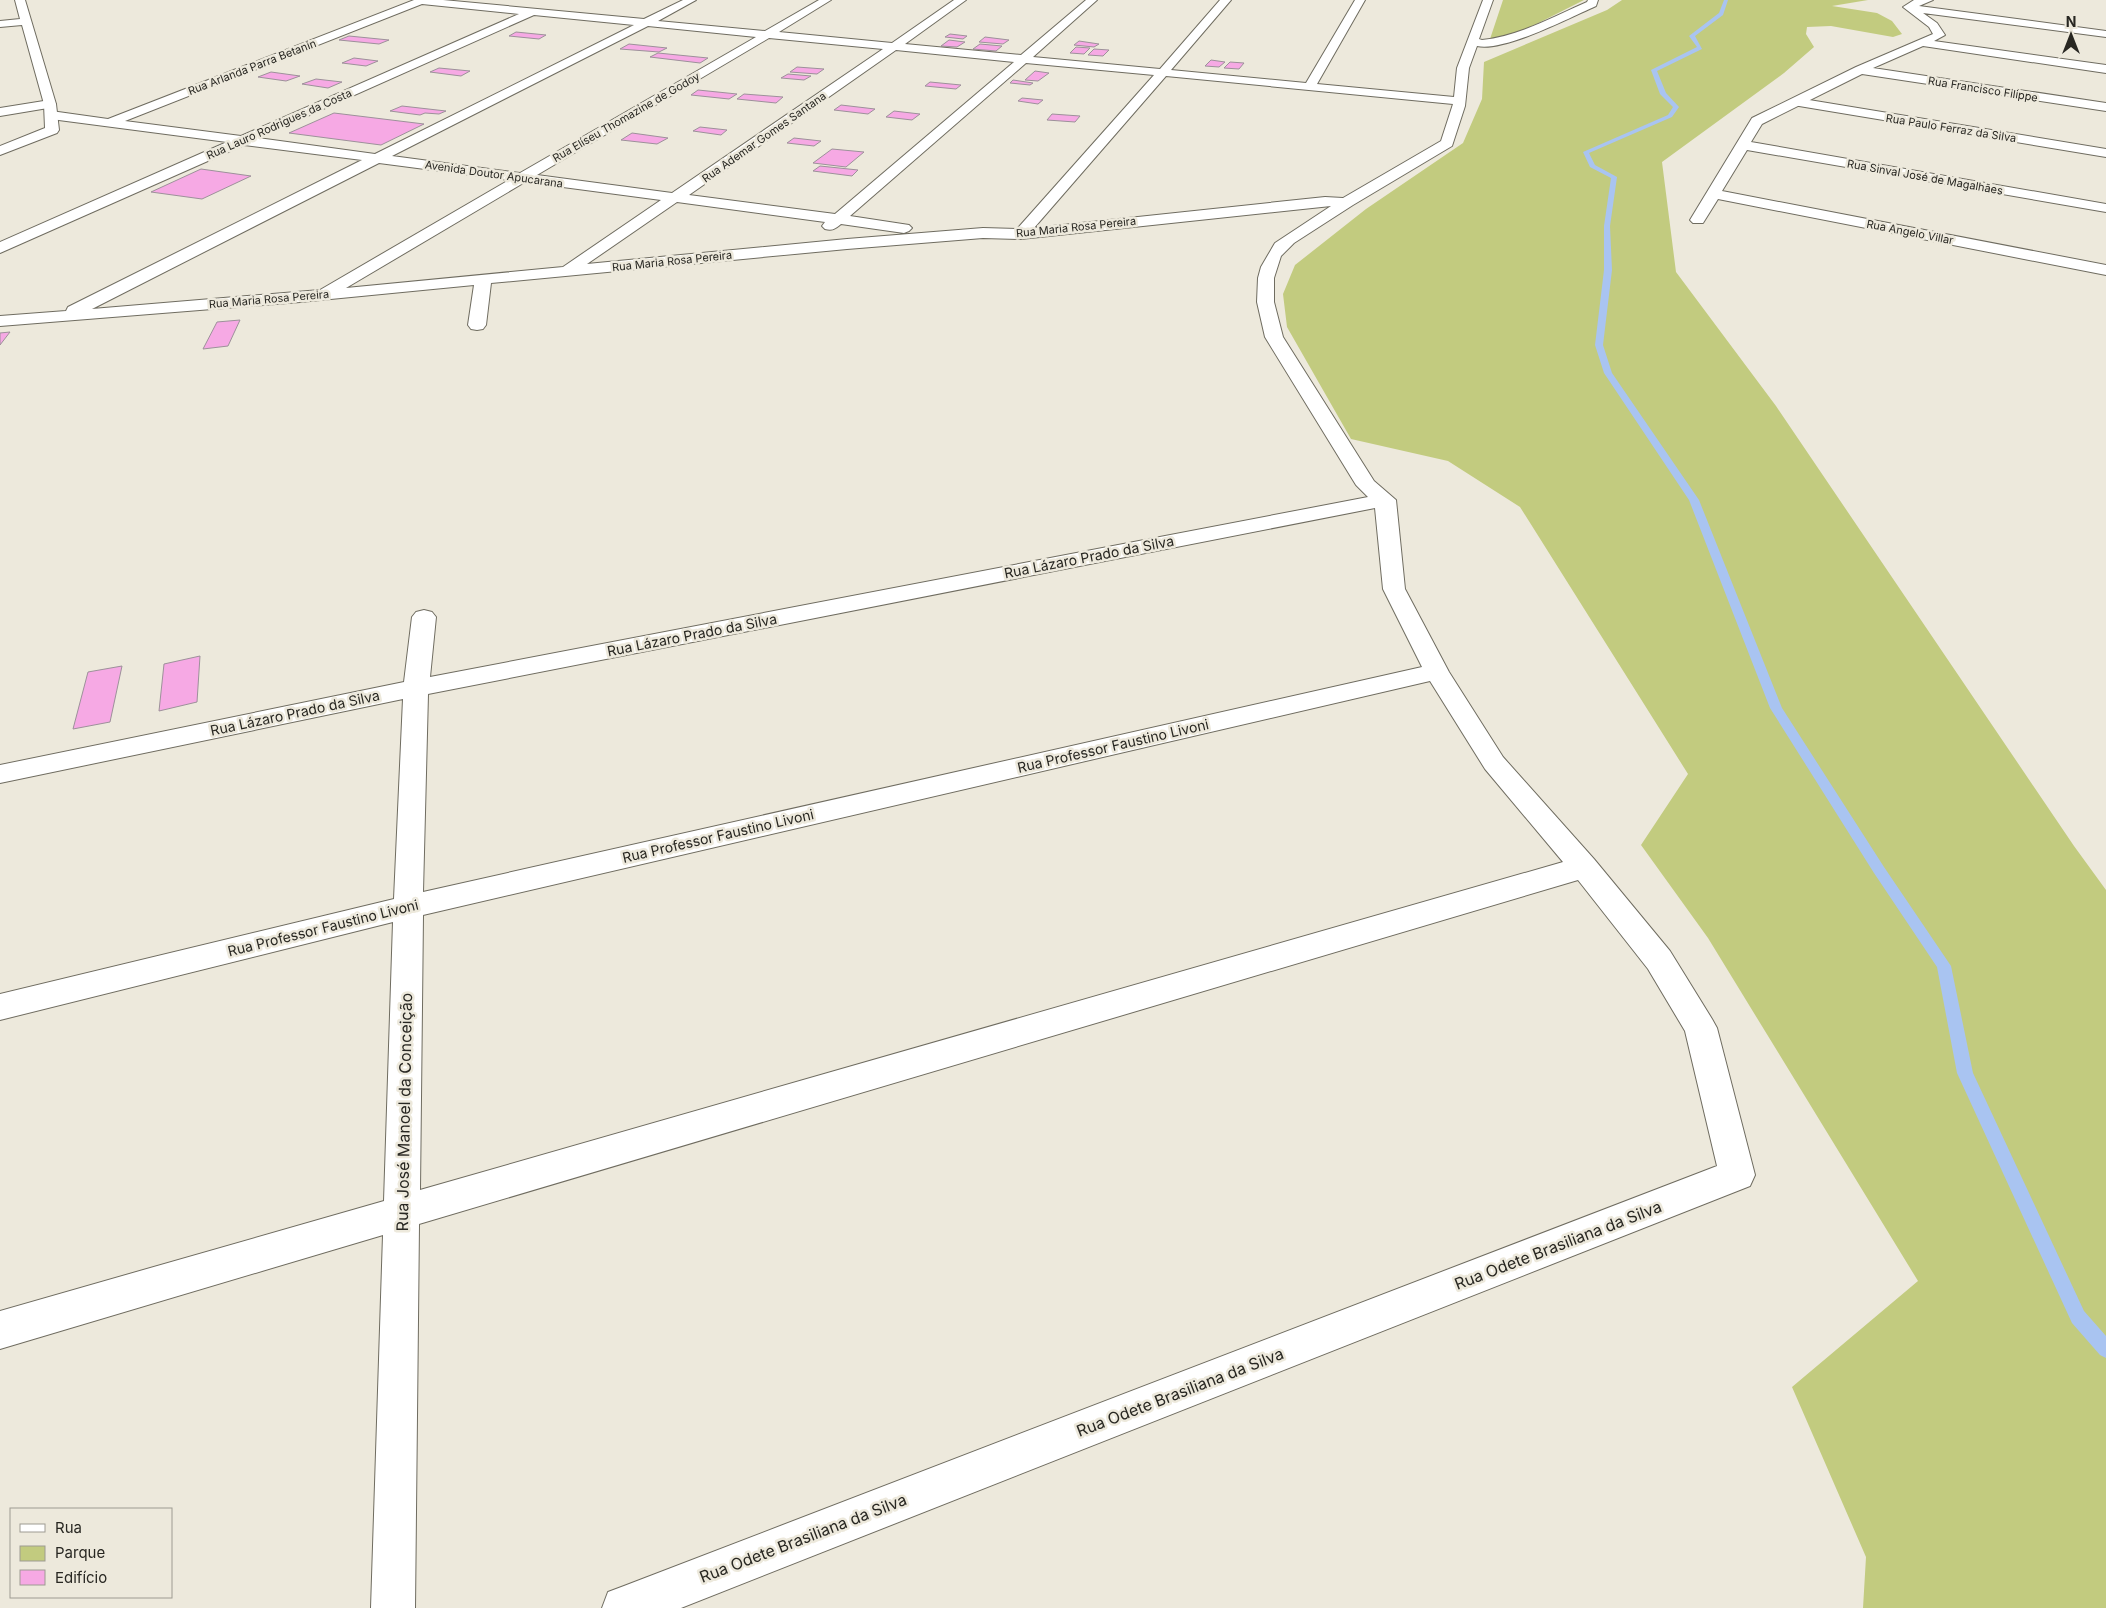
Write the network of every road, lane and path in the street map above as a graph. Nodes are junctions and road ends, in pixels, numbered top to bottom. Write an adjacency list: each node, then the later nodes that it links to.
1 (20, 0): 15 (street)
2 (422, 0): 14 (street); 35 (street, Rua Arlanda Parra Betanin)
3 (558, 0): 14 (street, Rua Lauro Rodrigues da Costa)
4 (691, 0): 16 (street)
5 (826, 0): 18 (street, Rua Eliseu Thomazine de Godoy)
6 (960, 0): 23 (street, Rua Ademar Gomes Santana)
7 (1092, 0): 24 (street)
8 (1226, 0): 28 (street)
9 (1360, 0): 29 (street)
10 (1488, 0): 21 (street)
11 (1593, 0): 20 (street)
12 (1928, 0): 13 (street)
13 (1908, 7): 19 (street); 22 (street)
14 (532, 12): 16 (street); 37 (street, Rua Lauro Rodrigues da Costa)
15 (25, 22): 17 (street); 34 (street)
16 (647, 22): 18 (street); 44 (street)
17 (0, 24)
18 (768, 34): 23 (street); 48 (street, Rua Eliseu Thomazine de Godoy)
19 (2106, 34)
20 (1519, 35): 21 (street); 25 (street)
21 (1473, 41): 25 (street)
22 (1923, 43): 26 (street); 27 (street)
23 (894, 46): 24 (street); 53 (street, Rua Ademar Gomes Santana)
24 (1024, 58): 28 (street); 59 (street)
25 (1464, 64): 30 (street)
26 (2106, 69)
27 (1860, 70): 31 (street); 32 (street, Rua Francisco Filippe)
28 (1162, 72): 29 (street); 61 (street)
29 (1310, 86): 30 (street)
30 (1459, 101): 54 (street)
31 (1797, 102): 38 (street); 42 (street, Rua Paulo Ferraz da Silva)
32 (2106, 107)
33 (0, 112): 34 (street)
34 (54, 120): 35 (street, Avenida Doutor Apucarana); 40 (street)
35 (108, 123): 36 (street, Rua Arlanda Parra Betanin); 37 (street, Avenida Doutor Apucarana)
36 (90, 130)
37 (245, 140): 41 (street, Rua Lauro Rodrigues da Costa); 44 (street, Avenida Doutor Apucarana)
38 (1744, 145): 52 (street); 55 (street, Rua Sinval José de Magalhães)
39 (187, 148): 41 (street)
40 (0, 151)
41 (216, 152): 43 (street); 64 (street, Rua Lauro Rodrigues da Costa)
42 (2106, 153)
43 (240, 156)
44 (377, 158): 46 (street); 48 (street, Avenida Doutor Apucarana)
45 (324, 167): 46 (street)
46 (352, 171): 47 (street); 69 (street)
47 (378, 174)
48 (522, 178): 50 (street, Rua Eliseu Thomazine de Godoy); 53 (street, Avenida Doutor Apucarana)
49 (478, 188): 50 (street, Avenida Doutor Apucarana)
50 (500, 191): 51 (street, Avenida Doutor Apucarana); 68 (street, Rua Eliseu Thomazine de Godoy)
51 (524, 194)
52 (1714, 194): 60 (street); 65 (street, Rua Angelo Villar)
53 (676, 198): 57 (street, Rua Ademar Gomes Santana); 59 (street, Avenida Doutor Apucarana)
54 (1344, 203): 61 (street, Rua Maria Rosa Pereira); 72 (street)
55 (2106, 208)
56 (630, 209): 57 (street)
57 (652, 212): 58 (street); 66 (street, Rua Ademar Gomes Santana)
58 (671, 214)
59 (837, 219): 62 (street, Avenida Doutor Apucarana); 63 (street)
60 (1698, 220)
61 (1021, 234): 62 (street, Rua Maria Rosa Pereira)
62 (937, 237): 63 (street, Rua Maria Rosa Pereira)
63 (847, 244): 66 (street, Rua Maria Rosa Pereira)
64 (0, 248)
65 (2106, 270)
66 (566, 272): 67 (street, Rua Maria Rosa Pereira)
67 (483, 279): 68 (street, Rua Maria Rosa Pereira); 71 (street)
68 (321, 295): 69 (street, Rua Maria Rosa Pereira)
69 (67, 316): 70 (street, Rua Maria Rosa Pereira)
70 (0, 321)
71 (477, 325)
72 (1385, 500): 74 (street); 75 (street, Rua Lázaro Prado da Silva)
73 (424, 617): 75 (street, Rua José Manoel da Conceição)
74 (1437, 672): 77 (street); 78 (street, Rua Professor Faustino Livoni)
75 (416, 688): 76 (street, Rua Lázaro Prado da Silva); 78 (street, Rua José Manoel da Conceição)
76 (0, 774)
77 (1584, 867): 80 (street); 83 (street, Rua Odete Brasiliana da Silva)
78 (408, 907): 79 (street, Rua Professor Faustino Livoni); 80 (street, Rua José Manoel da Conceição)
79 (0, 1008)
80 (402, 1211): 81 (street); 82 (street, Rua José Manoel da Conceição)
81 (0, 1330)
82 (393, 1608)
83 (624, 1608)

